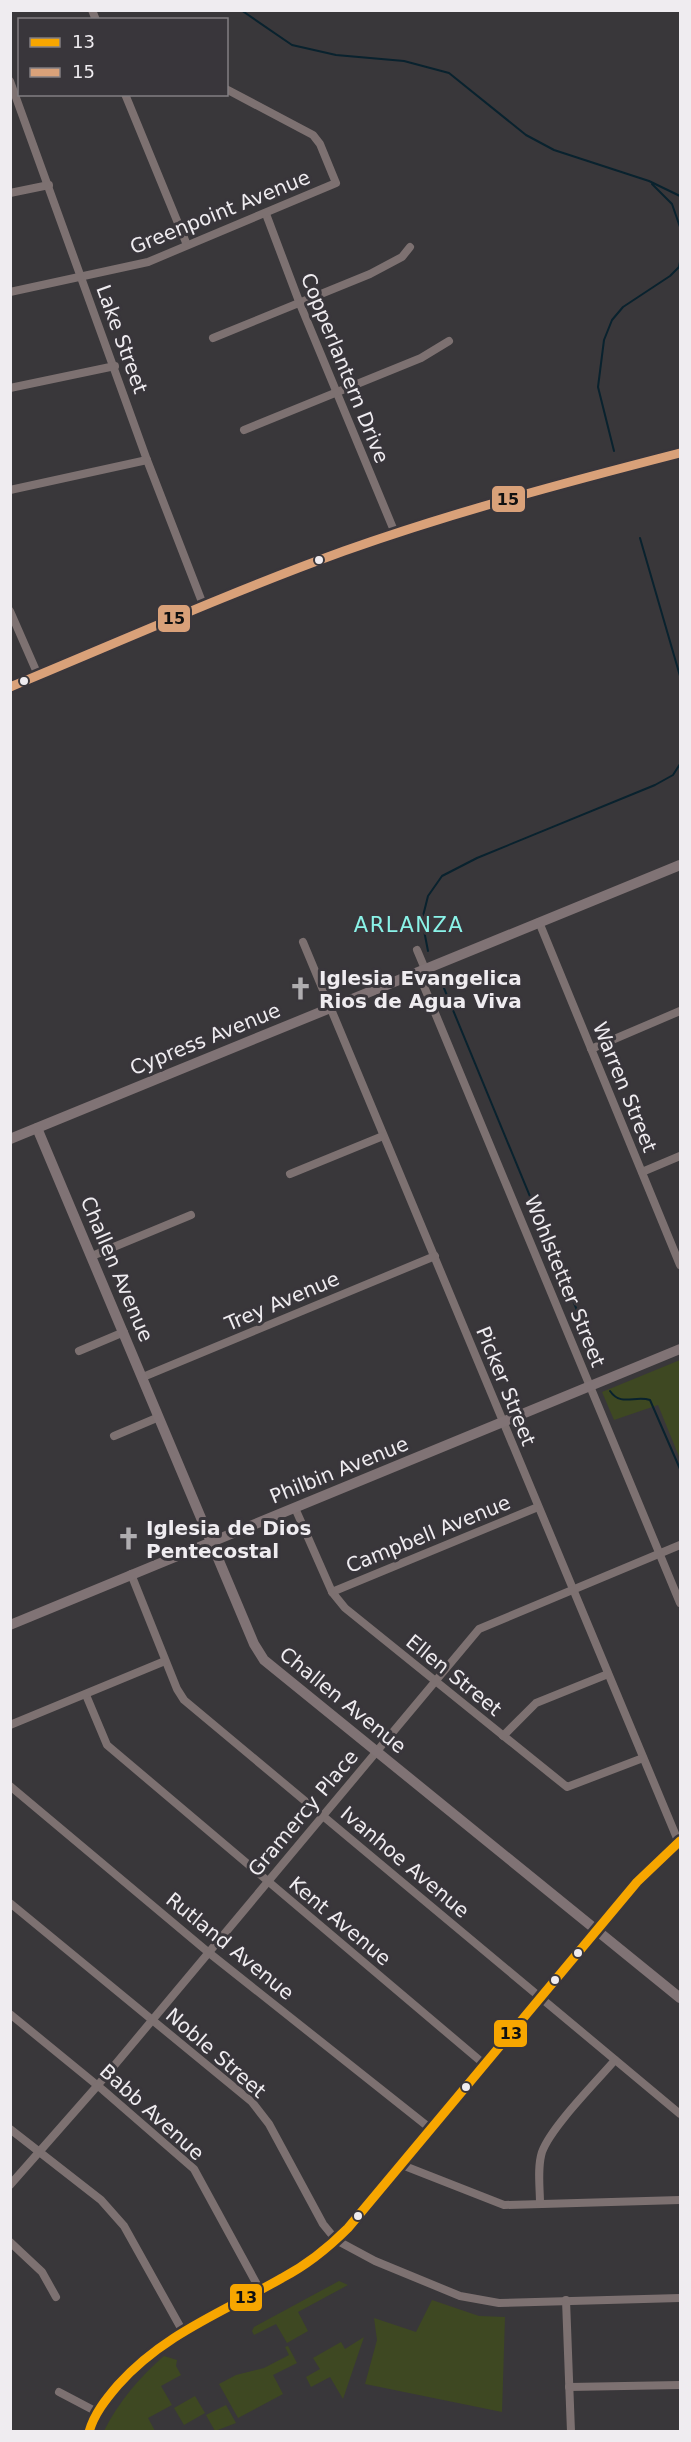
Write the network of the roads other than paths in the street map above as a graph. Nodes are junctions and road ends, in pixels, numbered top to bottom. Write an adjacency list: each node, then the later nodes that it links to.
1 (10, 81): 3 (street, Lake Street)
2 (228, 90): 7 (street, Greenpoint Avenue)
3 (13, 92): 5 (street, Lake Street)
4 (126, 96): 8 (street)
5 (49, 185): 6 (street); 10 (street, Lake Street)
6 (10, 193)
7 (266, 214): 8 (street, Greenpoint Avenue); 12 (street, Copperlantern Drive)
8 (187, 245): 10 (street, Greenpoint Avenue)
9 (410, 247): 12 (street)
10 (82, 276): 11 (street, Greenpoint Avenue); 15 (street, Lake Street)
11 (10, 292)
12 (300, 304): 13 (street); 17 (street, Copperlantern Drive)
13 (213, 338)
14 (449, 341): 17 (street)
15 (115, 366): 16 (street); 20 (street, Lake Street)
16 (10, 388)
17 (336, 393): 18 (street); 22 (street, Copperlantern Drive)
18 (244, 430)
19 (681, 453): 22 (main road)
20 (147, 460): 21 (street); 23 (street, Lake Street)
21 (10, 490)
22 (395, 533): 23 (main road)
23 (204, 607): 25 (main road)
24 (10, 611): 25 (street)
25 (38, 675): 26 (main road)
26 (10, 687)
27 (681, 865): 28 (street, Cypress Avenue)
28 (539, 922): 31 (street, Cypress Avenue); 34 (street, Warren Street)
29 (303, 942): 32 (street, Picker Street)
30 (417, 950): 31 (street, Wohlstetter Street)
31 (422, 970): 32 (street, Cypress Avenue); 49 (street, Wohlstetter Street)
32 (330, 1008): 35 (street, Cypress Avenue); 36 (street, Picker Street)
33 (680, 1011): 34 (street)
34 (591, 1049): 39 (street, Warren Street)
35 (38, 1128): 37 (street, Cypress Avenue); 42 (street, Challen Avenue)
36 (383, 1136): 40 (street); 43 (street, Picker Street)
37 (10, 1139)
38 (681, 1156): 39 (street)
39 (642, 1172): 44 (street, Warren Street)
40 (290, 1174)
41 (191, 1215): 42 (street)
42 (92, 1256): 45 (street, Challen Avenue)
43 (435, 1256): 48 (street, Trey Avenue); 51 (street, Picker Street)
44 (681, 1265)
45 (124, 1332): 47 (street); 48 (street, Challen Avenue)
46 (681, 1348): 49 (street, Philbin Avenue)
47 (80, 1351)
48 (143, 1377): 50 (street, Challen Avenue)
49 (590, 1385): 51 (street, Philbin Avenue); 57 (street, Wohlstetter Street)
50 (159, 1417): 52 (street); 55 (street, Challen Avenue)
51 (502, 1422): 53 (street, Picker Street); 54 (street, Philbin Avenue)
52 (114, 1436)
53 (538, 1507): 59 (street, Picker Street); 60 (street, Campbell Avenue)
54 (295, 1508): 55 (street, Philbin Avenue); 60 (street, Ellen Street)
55 (210, 1542): 58 (street, Philbin Avenue); 69 (street, Challen Avenue)
56 (681, 1545): 57 (street, Gramercy Place)
57 (661, 1555): 59 (street, Gramercy Place); 61 (street, Wohlstetter Street)
58 (131, 1574): 62 (street, Philbin Avenue); 63 (street, Ivanhoe Avenue)
59 (573, 1590): 64 (street, Picker Street); 65 (street, Gramercy Place)
60 (332, 1592): 65 (street, Ellen Street)
61 (681, 1603)
62 (10, 1625)
63 (165, 1661): 66 (street); 72 (street, Ivanhoe Avenue)
64 (608, 1674): 68 (street); 70 (street, Picker Street)
65 (436, 1680): 68 (street, Ellen Street); 69 (street, Gramercy Place)
66 (86, 1695): 67 (street); 74 (street, Kent Avenue)
67 (10, 1725)
68 (503, 1736): 70 (street, Ellen Street)
69 (376, 1751): 72 (street, Gramercy Place); 76 (street, Challen Avenue)
70 (643, 1758): 73 (street, Picker Street)
71 (10, 1785): 77 (street, Rutland Avenue)
72 (323, 1815): 74 (street, Gramercy Place); 78 (street, Ivanhoe Avenue)
73 (680, 1842): 76 (street)
74 (267, 1882): 77 (street, Gramercy Place); 83 (street, Kent Avenue)
75 (10, 1903): 81 (street, Noble Street)
76 (597, 1930): 78 (street); 79 (street, Challen Avenue)
77 (208, 1952): 81 (street, Gramercy Place); 87 (street, Rutland Avenue)
78 (542, 1997): 82 (street, Ivanhoe Avenue); 83 (street)
79 (681, 1998)
80 (10, 2014): 84 (street, Babb Avenue)
81 (152, 2019): 84 (street, Gramercy Place); 93 (street, Noble Street)
82 (615, 2060): 85 (street, Ivanhoe Avenue); 92 (street)
83 (484, 2064): 87 (street)
84 (98, 2085): 88 (street, Gramercy Place); 95 (street, Babb Avenue)
85 (681, 2114)
86 (10, 2129): 88 (street)
87 (431, 2129): 89 (street)
88 (40, 2153): 90 (street, Gramercy Place); 99 (street)
89 (402, 2165): 92 (street); 93 (street)
90 (10, 2185)
91 (681, 2200): 92 (street)
92 (540, 2204)
93 (336, 2240): 95 (street); 98 (street, Noble Street)
94 (10, 2242): 96 (street)
95 (260, 2290): 99 (street)
96 (56, 2298)
97 (681, 2298): 98 (street, Noble Street)
98 (566, 2300): 101 (street)
99 (182, 2330): 103 (street)
100 (681, 2385): 101 (street)
101 (569, 2387): 104 (street)
102 (59, 2392): 103 (street)
103 (91, 2425)
104 (571, 2432)

